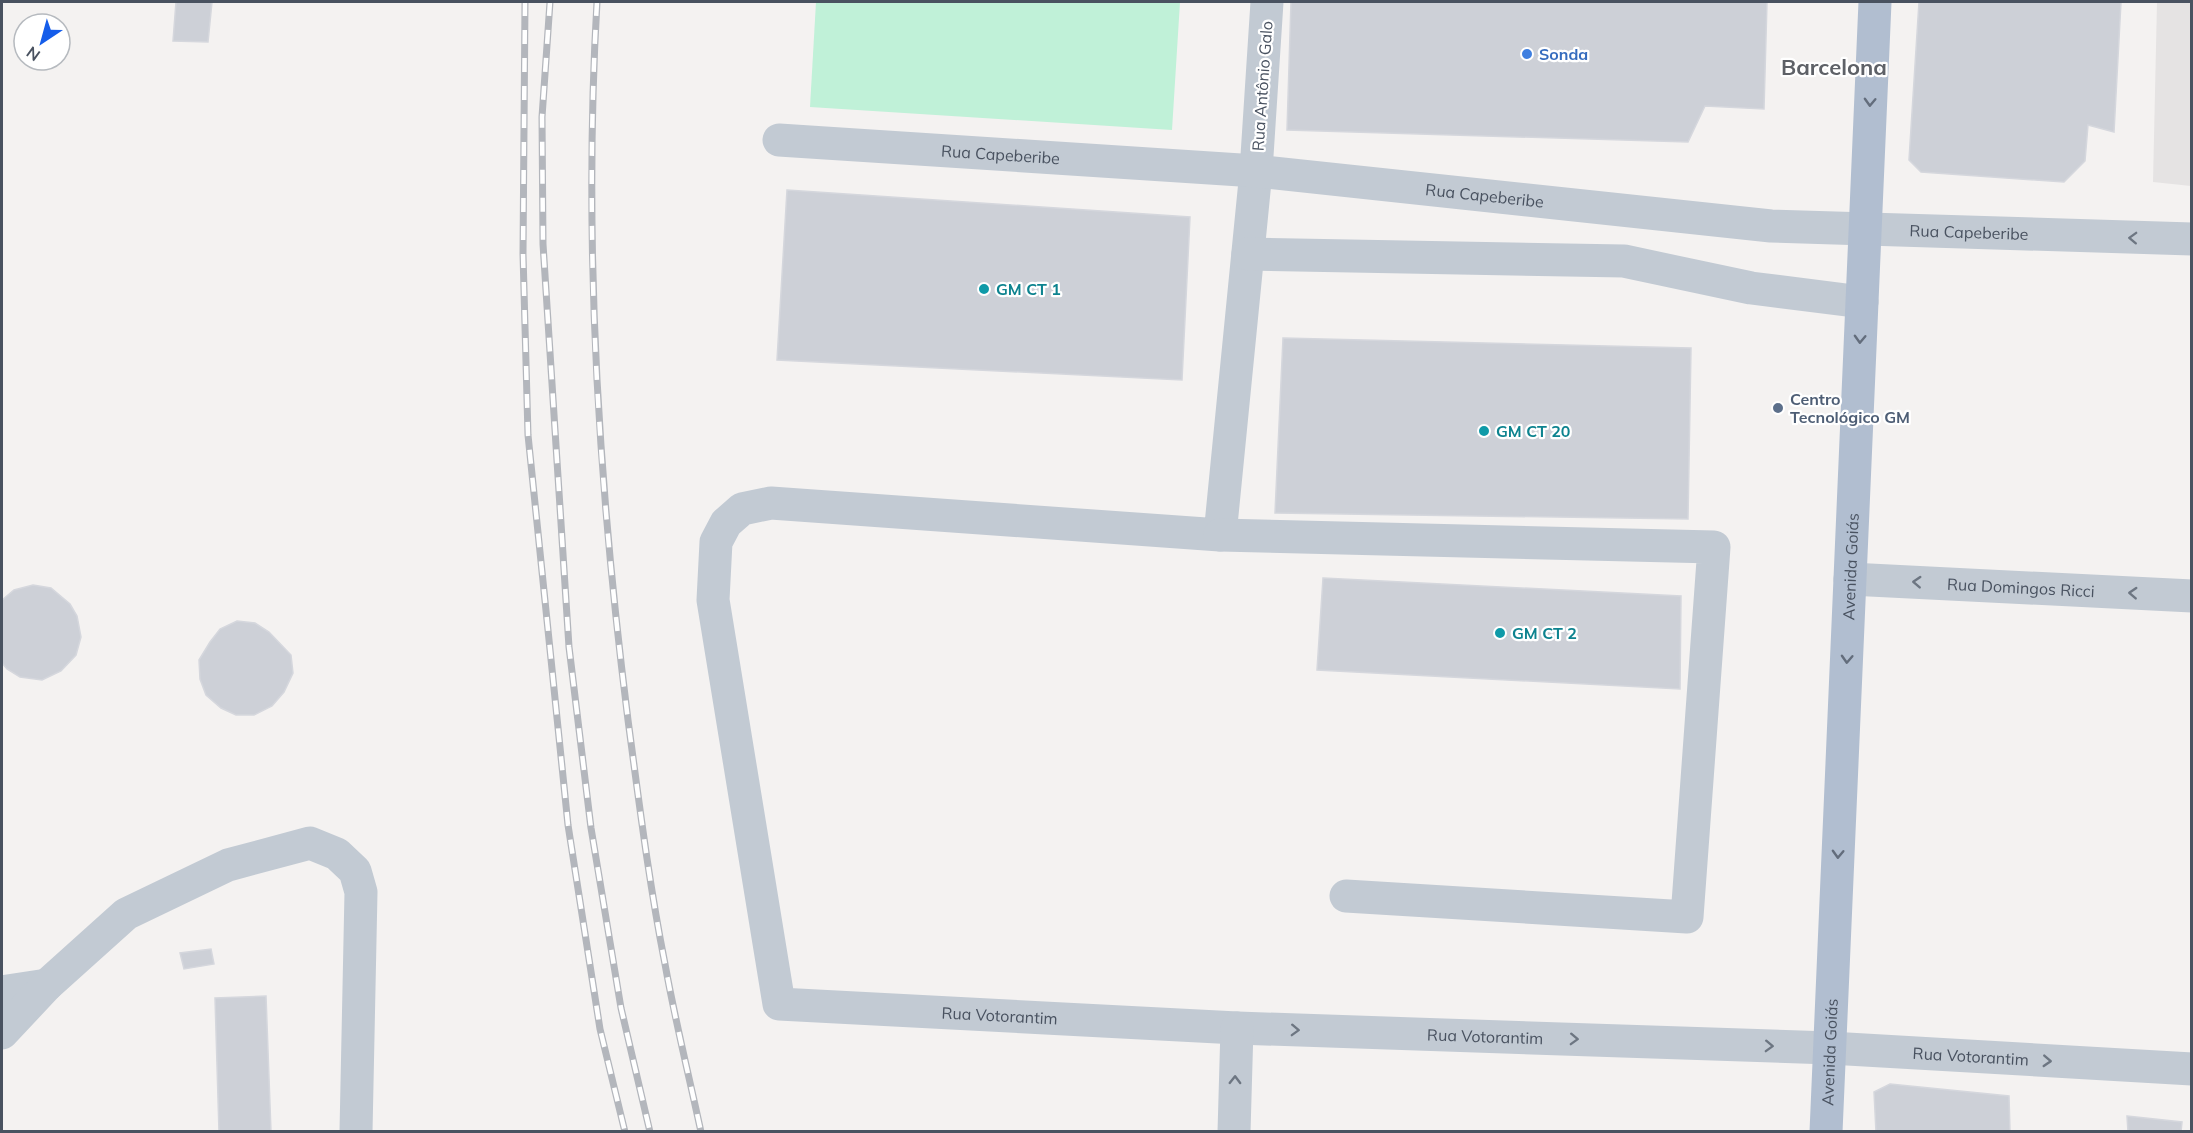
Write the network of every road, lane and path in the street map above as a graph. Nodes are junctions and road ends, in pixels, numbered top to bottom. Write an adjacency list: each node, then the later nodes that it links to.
1 (1267, 2): 4 (street, Rua Antônio Galo)
2 (1875, 2): 5 (main road, Avenida Goiás, one-way to 5)
3 (778, 140): 4 (street, Rua Capeberibe)
4 (1256, 171): 5 (street, Rua Capeberibe); 7 (street, Rua Antônio Galo)
5 (1865, 229): 6 (street, Rua Capeberibe, one-way to 5); 8 (main road, Avenida Goiás)
6 (2192, 239)
7 (1248, 254): 8 (street); 9 (street, Rua Antônio Galo)
8 (1862, 302): 10 (main road, Avenida Goiás, one-way to 10)
9 (1220, 535): 12 (street); 15 (street, Rua Votorantim)
10 (1850, 579): 11 (street, Rua Domingos Ricci, one-way to 10); 17 (main road, Avenida Goiás, one-way to 17)
11 (2192, 596)
12 (1346, 896)
13 (47, 985): 14 (street); 16 (street); 19 (street)
14 (2, 992)
15 (1237, 1028): 17 (street, Rua Votorantim, one-way to 17); 20 (street, one-way to 15)
16 (2, 1033)
17 (1830, 1048): 18 (street, Rua Votorantim, one-way to 18); 21 (main road, Avenida Goiás)
18 (2192, 1069)
19 (356, 1131)
20 (1234, 1131)
21 (1826, 1131)

